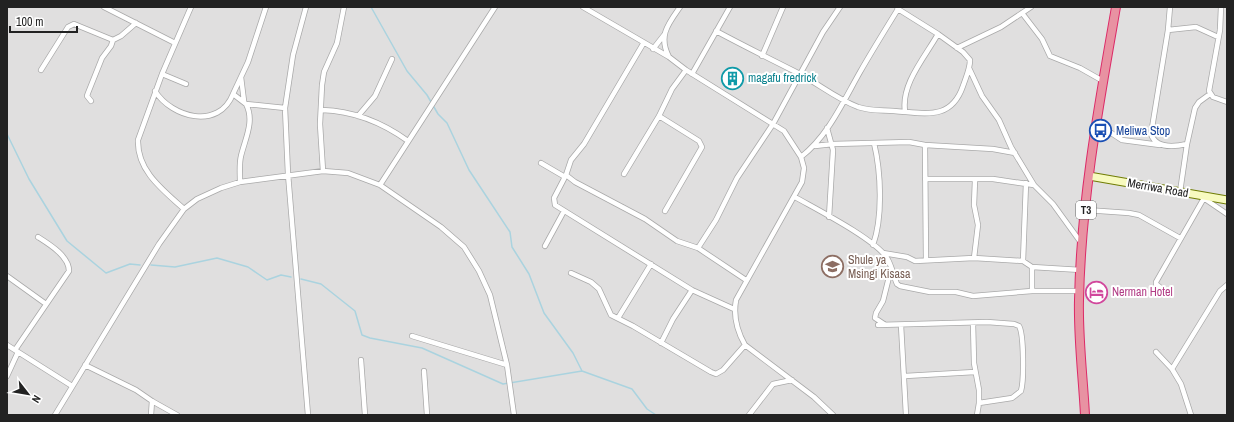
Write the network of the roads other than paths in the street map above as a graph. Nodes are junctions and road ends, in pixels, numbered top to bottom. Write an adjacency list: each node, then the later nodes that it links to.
1 (104, 7): 18 (street)
2 (191, 7): 25 (street)
3 (266, 7): 38 (street)
4 (306, 7): 48 (street)
5 (344, 7): 49 (street)
6 (584, 7): 26 (street)
7 (680, 7): 21 (street)
8 (730, 7): 20 (street)
9 (783, 7): 29 (street)
10 (840, 7): 37 (street)
11 (1031, 7): 17 (street)
12 (1116, 7): 39 (highway, T3)
13 (1170, 7): 19 (street)
14 (1221, 7): 23 (street)
15 (492, 8): 56 (street)
16 (898, 8): 22 (street); 45 (street)
17 (1022, 13): 27 (street); 39 (street)
18 (136, 23): 24 (street); 25 (street)
19 (1168, 30): 23 (street); 61 (street)
20 (716, 31): 29 (street); 36 (street)
21 (665, 34): 28 (street); 30 (street)
22 (938, 34): 27 (street); 50 (street)
23 (1218, 37): 43 (street)
24 (113, 40): 33 (street); 44 (street)
25 (175, 43): 35 (street)
26 (643, 44): 28 (street); 69 (street)
27 (957, 48): 32 (street)
28 (653, 49): 30 (street)
29 (762, 56): 37 (street)
30 (669, 57): 34 (street)
31 (392, 59): 51 (street)
32 (969, 68): 50 (street); 63 (street)
33 (41, 70)
34 (686, 70): 36 (street); 52 (street)
35 (162, 74): 40 (street); 41 (street)
36 (692, 74): 54 (street)
37 (801, 75): 45 (street); 54 (street)
38 (241, 76): 42 (street); 47 (street)
39 (1103, 81): 53 (highway, T3)
40 (186, 84)
41 (155, 91): 42 (street); 81 (street)
42 (233, 94): 47 (street)
43 (1210, 94): 46 (street); 59 (street)
44 (91, 101)
45 (844, 101): 50 (street); 55 (street)
46 (1227, 102)
47 (245, 103): 48 (street); 73 (street)
48 (285, 108): 67 (street)
49 (322, 110): 51 (street); 66 (street)
50 (905, 112)
51 (358, 116): 56 (street)
52 (659, 116): 68 (street); 84 (street)
53 (1096, 123): 61 (street); 70 (highway, T3)
54 (773, 124): 64 (street); 92 (street)
55 (827, 128): 58 (street); 62 (street)
56 (408, 141): 75 (street)
57 (874, 143): 58 (street); 60 (street); 89 (street)
58 (833, 144): 62 (street); 86 (street)
59 (1187, 144): 61 (street); 77 (street)
60 (925, 145): 63 (street); 71 (street)
61 (1161, 145)
62 (814, 146): 64 (street)
63 (1015, 153): 76 (street)
64 (801, 157): 79 (street)
65 (540, 163): 69 (street)
66 (323, 171): 67 (street); 75 (street)
67 (288, 174): 73 (street); 137 (street)
68 (624, 174)
69 (566, 176): 83 (street); 92 (street)
70 (1089, 176): 77 (street, Merriwa Road); 82 (highway, T3)
71 (925, 179): 72 (street); 95 (street)
72 (974, 180): 74 (street); 94 (street)
73 (240, 182): 81 (street)
74 (1026, 183): 76 (street); 96 (street)
75 (380, 185): 124 (street)
76 (1034, 185): 90 (street)
77 (1180, 192): 78 (street, Merriwa Road)
78 (1201, 196): 80 (street, Merriwa Road); 85 (street); 88 (street)
79 (795, 197): 86 (street); 103 (street)
80 (1227, 200)
81 (184, 209): 123 (street)
82 (1086, 210): 88 (street); 90 (highway, T3)
83 (564, 211): 91 (street); 97 (street)
84 (665, 211)
85 (1227, 214)
86 (829, 216): 89 (street)
87 (38, 237): 109 (street)
88 (1180, 238): 108 (street)
89 (873, 245): 93 (street)
90 (1082, 245): 100 (highway, T3)
91 (545, 246)
92 (698, 248): 103 (street)
93 (883, 253): 95 (street); 98 (street)
94 (974, 258): 95 (street); 96 (street)
95 (926, 260)
96 (1023, 261): 99 (street)
97 (651, 264): 105 (street); 111 (street)
98 (892, 267): 106 (street); 113 (street)
99 (1032, 267): 100 (street); 106 (street)
100 (1081, 270): 107 (highway, T3)
101 (571, 273): 111 (street)
102 (7, 276): 109 (street)
103 (746, 280): 110 (street)
104 (1227, 285): 125 (street)
105 (692, 290): 110 (street); 117 (street)
106 (1032, 291): 107 (street)
107 (1080, 291): 145 (highway, T3)
108 (1170, 294)
109 (46, 304): 120 (street)
110 (734, 309): 119 (street)
111 (618, 318): 117 (street)
112 (973, 323): 115 (street); 127 (street); 133 (street)
113 (884, 324): 114 (street); 115 (street)
114 (878, 325)
115 (901, 325): 129 (street)
116 (412, 336): 124 (street)
117 (661, 343): 119 (street)
118 (7, 345): 120 (street)
119 (746, 345): 130 (street)
120 (17, 351): 128 (street); 131 (street)
121 (1156, 352): 125 (street)
122 (361, 360): 138 (street)
123 (85, 365): 131 (street); 132 (street)
124 (507, 365): 140 (street)
125 (1172, 369): 146 (street)
126 (424, 371): 139 (street)
127 (975, 372): 129 (street); 133 (street)
128 (7, 376)
129 (905, 376): 143 (street)
130 (792, 380): 141 (street); 142 (street)
131 (72, 386): 134 (street)
132 (152, 401): 135 (street); 136 (street)
133 (979, 403): 144 (street)
134 (55, 415)
135 (151, 415)
136 (177, 415)
137 (308, 415)
138 (365, 415)
139 (427, 415)
140 (514, 415)
141 (749, 415)
142 (833, 415)
143 (906, 415)
144 (977, 415)
145 (1085, 415)
146 (1191, 415)

